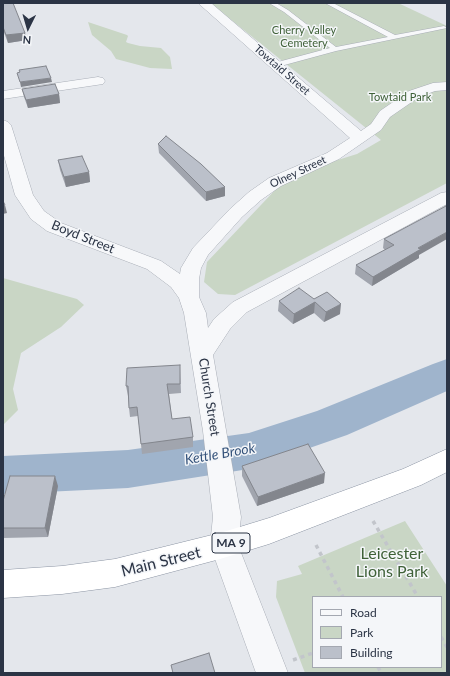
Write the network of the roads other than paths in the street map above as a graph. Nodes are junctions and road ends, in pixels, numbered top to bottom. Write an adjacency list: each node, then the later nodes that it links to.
1 (204, 3): 7 (street, Towtaid Street)
2 (272, 3): 6 (lane)
3 (328, 3): 5 (lane)
4 (444, 28): 5 (lane)
5 (393, 37): 6 (lane)
6 (335, 48): 7 (lane)
7 (277, 65): 12 (street, Towtaid Street)
8 (98, 81): 10 (street)
9 (447, 86): 12 (street, Olney Street)
10 (3, 95)
11 (3, 125): 14 (street, Boyd Street)
12 (360, 138): 14 (street, Olney Street)
13 (447, 197): 15 (street)
14 (189, 297): 15 (street, Church Street)
15 (202, 355): 17 (street, Church Street)
16 (447, 460): 17 (highway, Main Street / MA 9)
17 (224, 545): 18 (highway, Main Street / MA 9); 19 (street)
18 (3, 584)
19 (280, 667)

